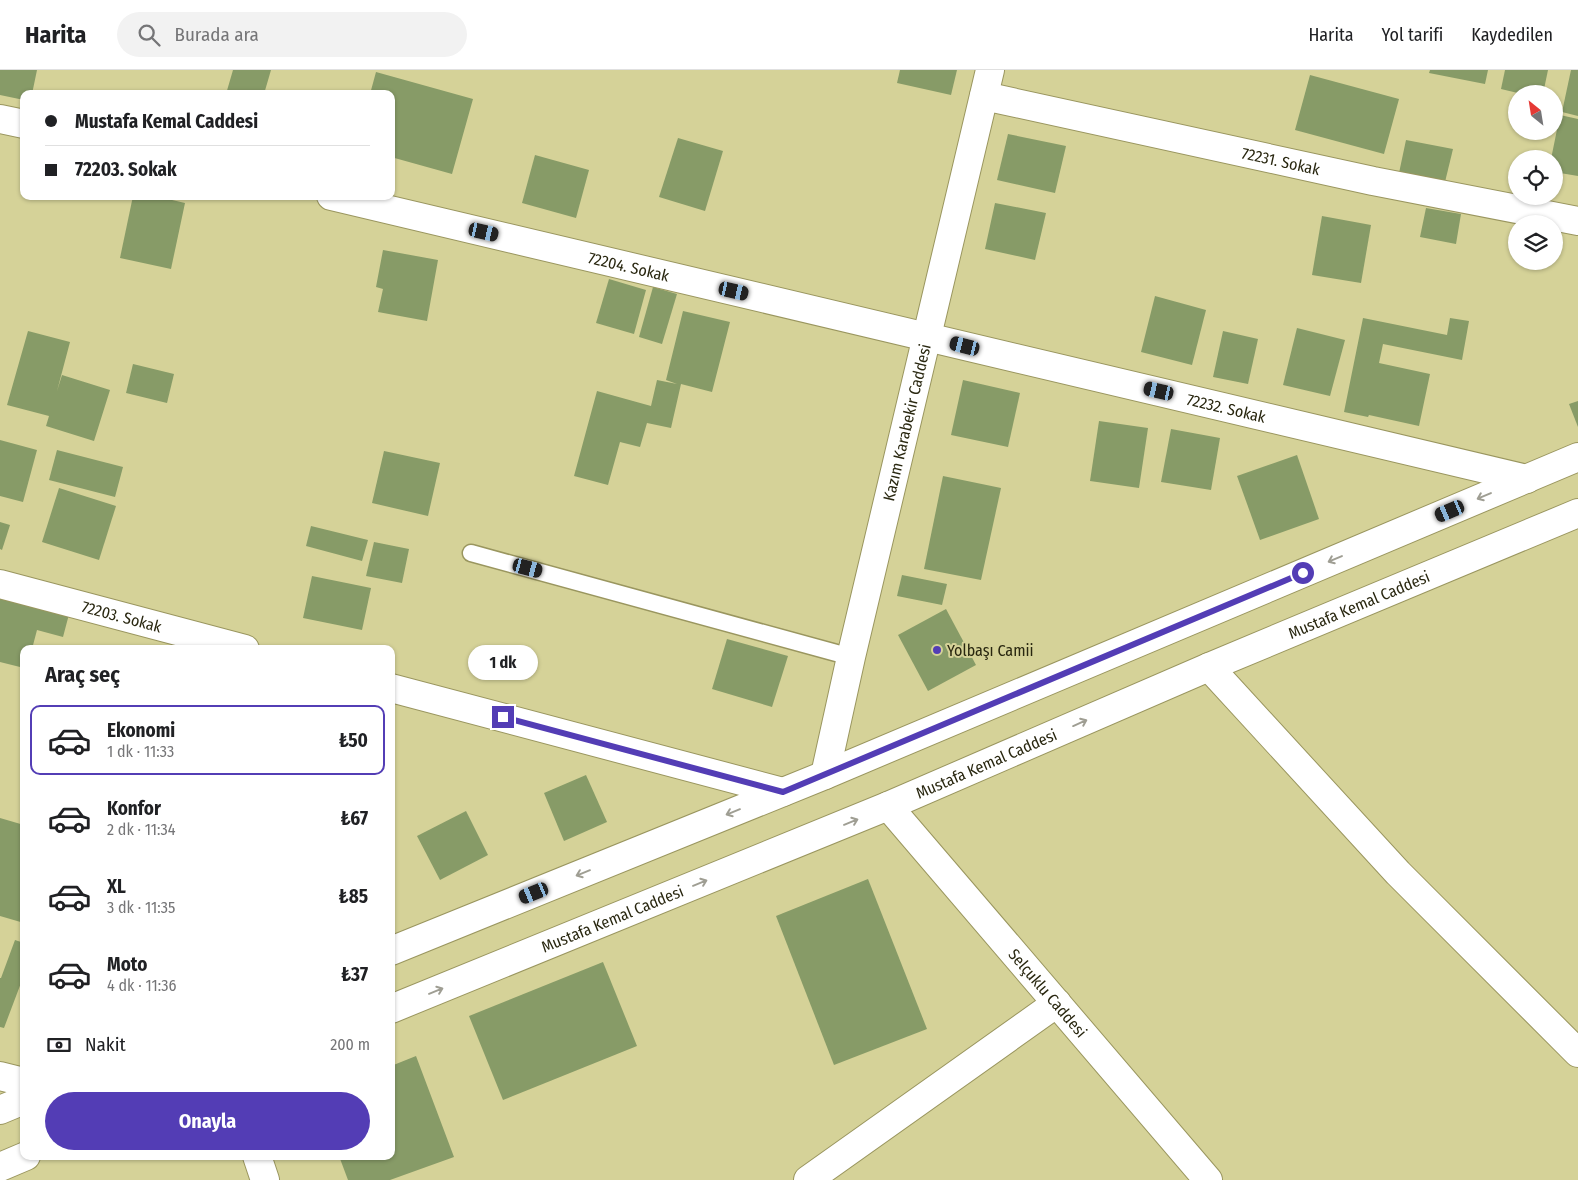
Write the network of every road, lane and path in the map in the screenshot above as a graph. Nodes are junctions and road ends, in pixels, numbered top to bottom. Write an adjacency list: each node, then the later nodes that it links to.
1 (987, 83): 5 (street, 72231. Sokak); 6 (street, Kazım Karabekir Caddesi)
2 (0, 119): 3 (street)
3 (20, 123)
4 (348, 200): 6 (street, 72204. Sokak)
5 (1578, 221)
6 (927, 336): 8 (street, 72232. Sokak); 13 (street, Kazım Karabekir Caddesi)
7 (1578, 457): 8 (street)
8 (1527, 478): 16 (street, one-way to 16)
9 (1578, 513): 14 (street, Mustafa Kemal Caddesi)
10 (471, 553): 13 (lane)
11 (0, 584): 12 (street, 72203. Sokak)
12 (230, 645)
13 (851, 656): 16 (street, Kazım Karabekir Caddesi)
14 (1209, 667): 18 (street, Mustafa Kemal Caddesi, one-way to 14); 22 (street)
15 (395, 689): 17 (street)
16 (825, 775): 17 (street)
17 (783, 792): 19 (street, one-way to 19)
18 (888, 806): 20 (street, Selçuklu Caddesi); 21 (street, Mustafa Kemal Caddesi, one-way to 18)
19 (395, 949)
20 (1057, 1003): 31 (street); 32 (street, Selçuklu Caddesi)
21 (395, 1007)
22 (1578, 1053)
23 (0, 1076): 24 (street)
24 (20, 1081)
25 (20, 1102): 26 (street)
26 (0, 1110)
27 (20, 1159): 29 (street)
28 (258, 1160): 30 (street)
29 (0, 1167)
30 (265, 1180)
31 (808, 1180)
32 (1208, 1180)

